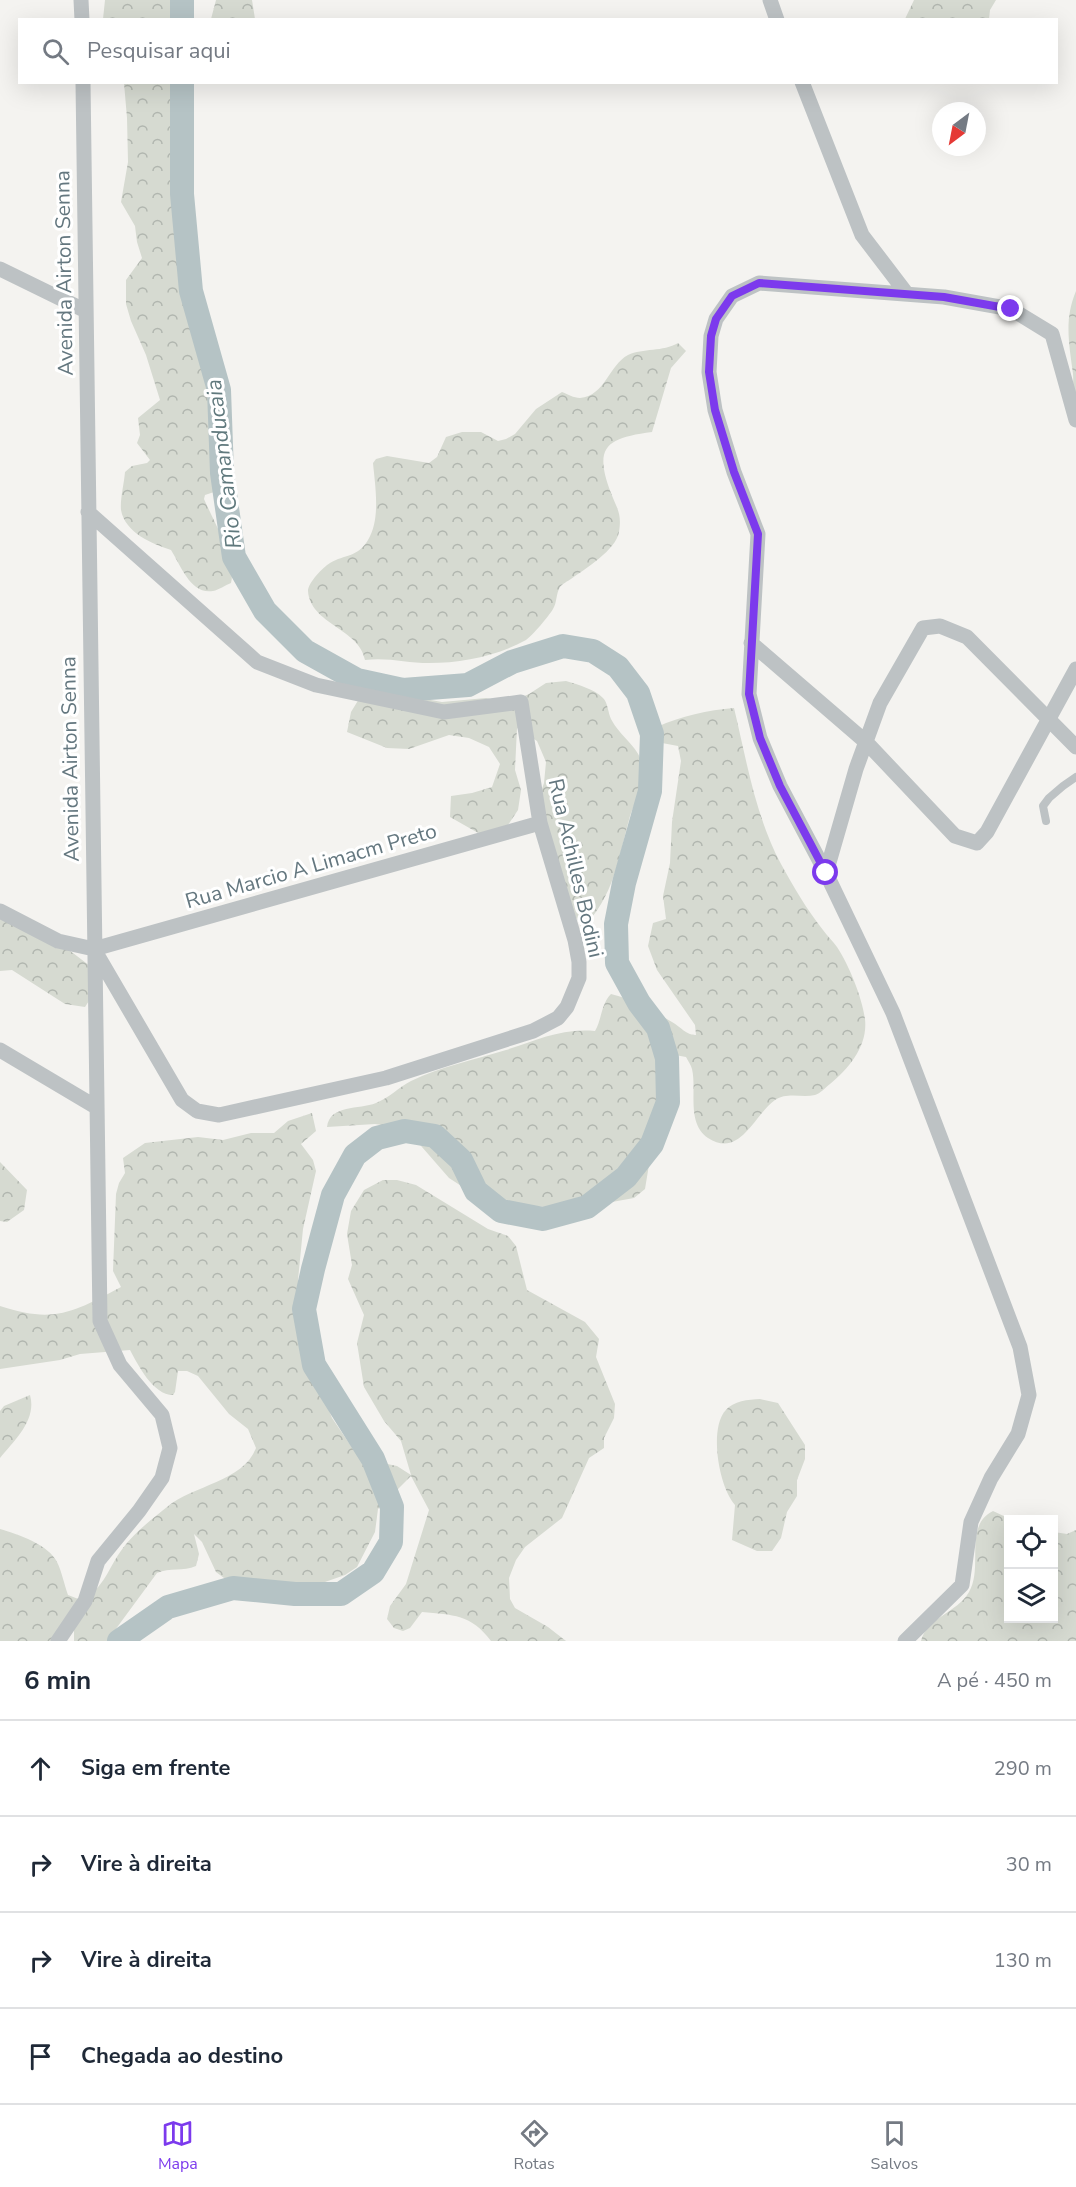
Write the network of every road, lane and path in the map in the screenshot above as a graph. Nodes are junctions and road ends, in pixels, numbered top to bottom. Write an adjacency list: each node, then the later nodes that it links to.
1 (81, 0): 3 (street)
2 (770, 0): 4 (street)
3 (82, 18)
4 (776, 18)
5 (83, 84): 9 (street, Avenida Airton Senna)
6 (803, 84): 8 (street)
7 (0, 269): 9 (street)
8 (907, 294): 10 (street); 12 (street)
9 (86, 311): 11 (street, Avenida Airton Senna)
10 (1076, 420)
11 (88, 512): 19 (street, Rua Achilles Bodini); 22 (street, Avenida Airton Senna)
12 (751, 643): 15 (street); 20 (street)
13 (1076, 669): 14 (street)
14 (1048, 719): 15 (street); 15 (street); 16 (street)
15 (866, 742): 20 (street)
16 (1076, 747)
17 (1076, 777): 18 (lane)
18 (1046, 821)
19 (540, 823): 22 (street, Rua Marcio A Limacm Preto); 22 (street, Rua Achilles Bodini)
20 (826, 873): 26 (street)
21 (0, 910): 22 (street)
22 (94, 949): 24 (street, Avenida Airton Senna)
23 (0, 1050): 24 (street)
24 (96, 1107): 25 (street, Avenida Airton Senna)
25 (58, 1641)
26 (905, 1641)

